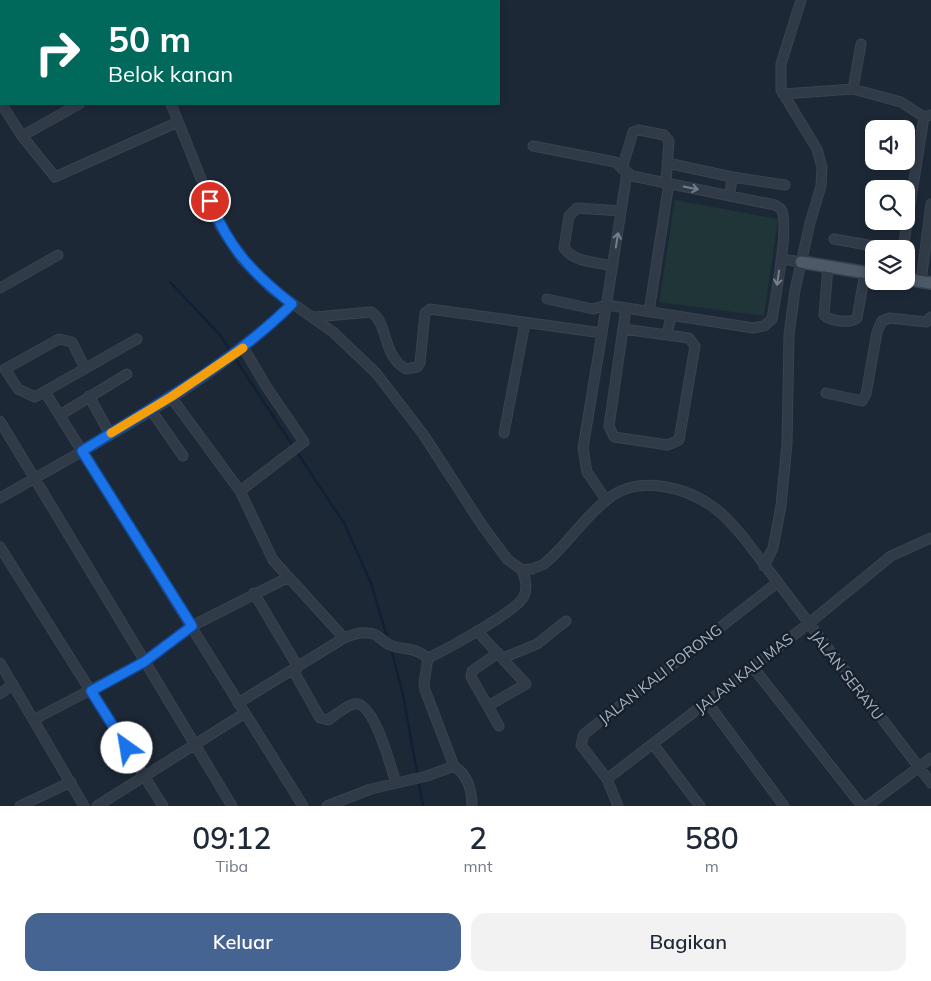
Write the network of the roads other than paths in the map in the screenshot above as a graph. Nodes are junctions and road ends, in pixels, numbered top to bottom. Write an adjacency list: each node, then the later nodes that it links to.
1 (801, 0): 4 (street)
2 (861, 44): 3 (street)
3 (853, 89): 4 (street); 8 (street)
4 (783, 94): 25 (street)
5 (2, 105): 10 (street)
6 (77, 105): 10 (street)
7 (171, 105): 9 (street)
8 (928, 116): 15 (street)
9 (178, 122): 10 (street); 33 (street)
10 (22, 136)
11 (533, 146): 13 (street)
12 (667, 163): 13 (street); 14 (street); 16 (street)
13 (625, 171): 16 (street); 20 (street)
14 (732, 177): 17 (street); 18 (street)
15 (912, 180)
16 (668, 183): 18 (street, one-way to 18); 36 (street)
17 (785, 185)
18 (730, 196): 24 (street)
19 (931, 204): 29 (street)
20 (621, 211): 26 (street, one-way to 20); 26 (street)
21 (834, 239): 22 (street)
22 (865, 245)
23 (58, 255): 30 (street)
24 (781, 259): 25 (street); 37 (street, one-way to 37)
25 (800, 262): 27 (main road); 67 (street)
26 (613, 266): 34 (street)
27 (828, 266): 28 (main road); 31 (street)
28 (865, 272)
29 (926, 283)
30 (0, 288)
31 (865, 288)
32 (547, 299): 34 (street)
33 (292, 304): 38 (street); 45 (street)
34 (607, 306): 35 (street); 42 (street)
35 (626, 308): 36 (street); 41 (street)
36 (649, 312): 37 (street)
37 (671, 316): 43 (street)
38 (314, 317): 40 (street); 68 (street)
39 (931, 317): 51 (street)
40 (525, 323): 42 (street); 57 (street)
41 (623, 329): 43 (street); 43 (street)
42 (602, 333): 64 (street)
43 (667, 334)
44 (137, 339): 47 (street)
45 (241, 349): 53 (street); 62 (street)
46 (0, 361): 48 (street)
47 (85, 368): 48 (street); 50 (street)
48 (5, 369): 50 (street)
49 (127, 374): 52 (street)
50 (45, 392): 55 (street)
51 (826, 393)
52 (88, 396): 55 (street); 58 (street)
53 (171, 397): 54 (street); 62 (street)
54 (151, 410): 58 (street); 60 (street)
55 (60, 415): 59 (street)
56 (0, 421): 61 (street)
57 (504, 433)
58 (110, 434): 59 (street)
59 (82, 451): 61 (street); 74 (street)
60 (183, 456)
61 (34, 479): 63 (street); 79 (street)
62 (240, 491): 69 (street)
63 (0, 498)
64 (606, 500): 67 (street, JALAN SERAYU); 68 (street, JALAN SERAYU)
65 (931, 538): 73 (street, JALAN KALI MAS)
66 (0, 546): 84 (street)
67 (764, 566): 70 (street, JALAN SERAYU)
68 (522, 570): 75 (street)
69 (289, 577): 71 (street); 76 (street)
70 (778, 582): 73 (street, JALAN SERAYU); 98 (street, JALAN KALI PORONG)
71 (254, 593): 74 (street); 82 (street)
72 (566, 621): 77 (street)
73 (808, 624): 81 (street, JALAN KALI MAS); 96 (street, JALAN SERAYU)
74 (192, 626): 79 (street); 87 (street)
75 (477, 631): 77 (street); 78 (street)
76 (344, 638): 78 (street); 82 (street)
77 (501, 656): 88 (street); 88 (street)
78 (428, 658): 95 (street)
79 (144, 662): 84 (street); 93 (street)
80 (0, 663): 83 (street)
81 (752, 666): 86 (street, JALAN KALI MAS); 114 (street)
82 (295, 668): 87 (street); 100 (street)
83 (13, 684): 85 (street); 90 (street)
84 (91, 691): 90 (street); 97 (street)
85 (0, 694)
86 (707, 702): 92 (street, JALAN KALI MAS); 113 (street)
87 (238, 703): 89 (street)
88 (488, 706): 91 (street)
89 (245, 713): 93 (street); 108 (street)
90 (35, 719): 99 (street)
91 (499, 726)
92 (653, 744): 98 (street, JALAN KALI MAS); 112 (street)
93 (194, 745): 97 (street); 107 (street)
94 (931, 758): 96 (street)
95 (454, 766): 100 (street); 110 (street)
96 (919, 769): 101 (street, JALAN SERAYU); 115 (street)
97 (146, 776): 105 (street); 106 (street)
98 (607, 779): 102 (street)
99 (71, 782): 103 (street); 104 (street)
100 (396, 783): 109 (street)
101 (931, 783)
102 (617, 803): 111 (street)
103 (20, 806)
104 (84, 806)
105 (97, 806)
106 (163, 806)
107 (232, 806)
108 (303, 806)
109 (327, 806)
110 (472, 806)
111 (608, 806)
112 (700, 806)
113 (784, 806)
114 (862, 806)
115 (867, 806)

